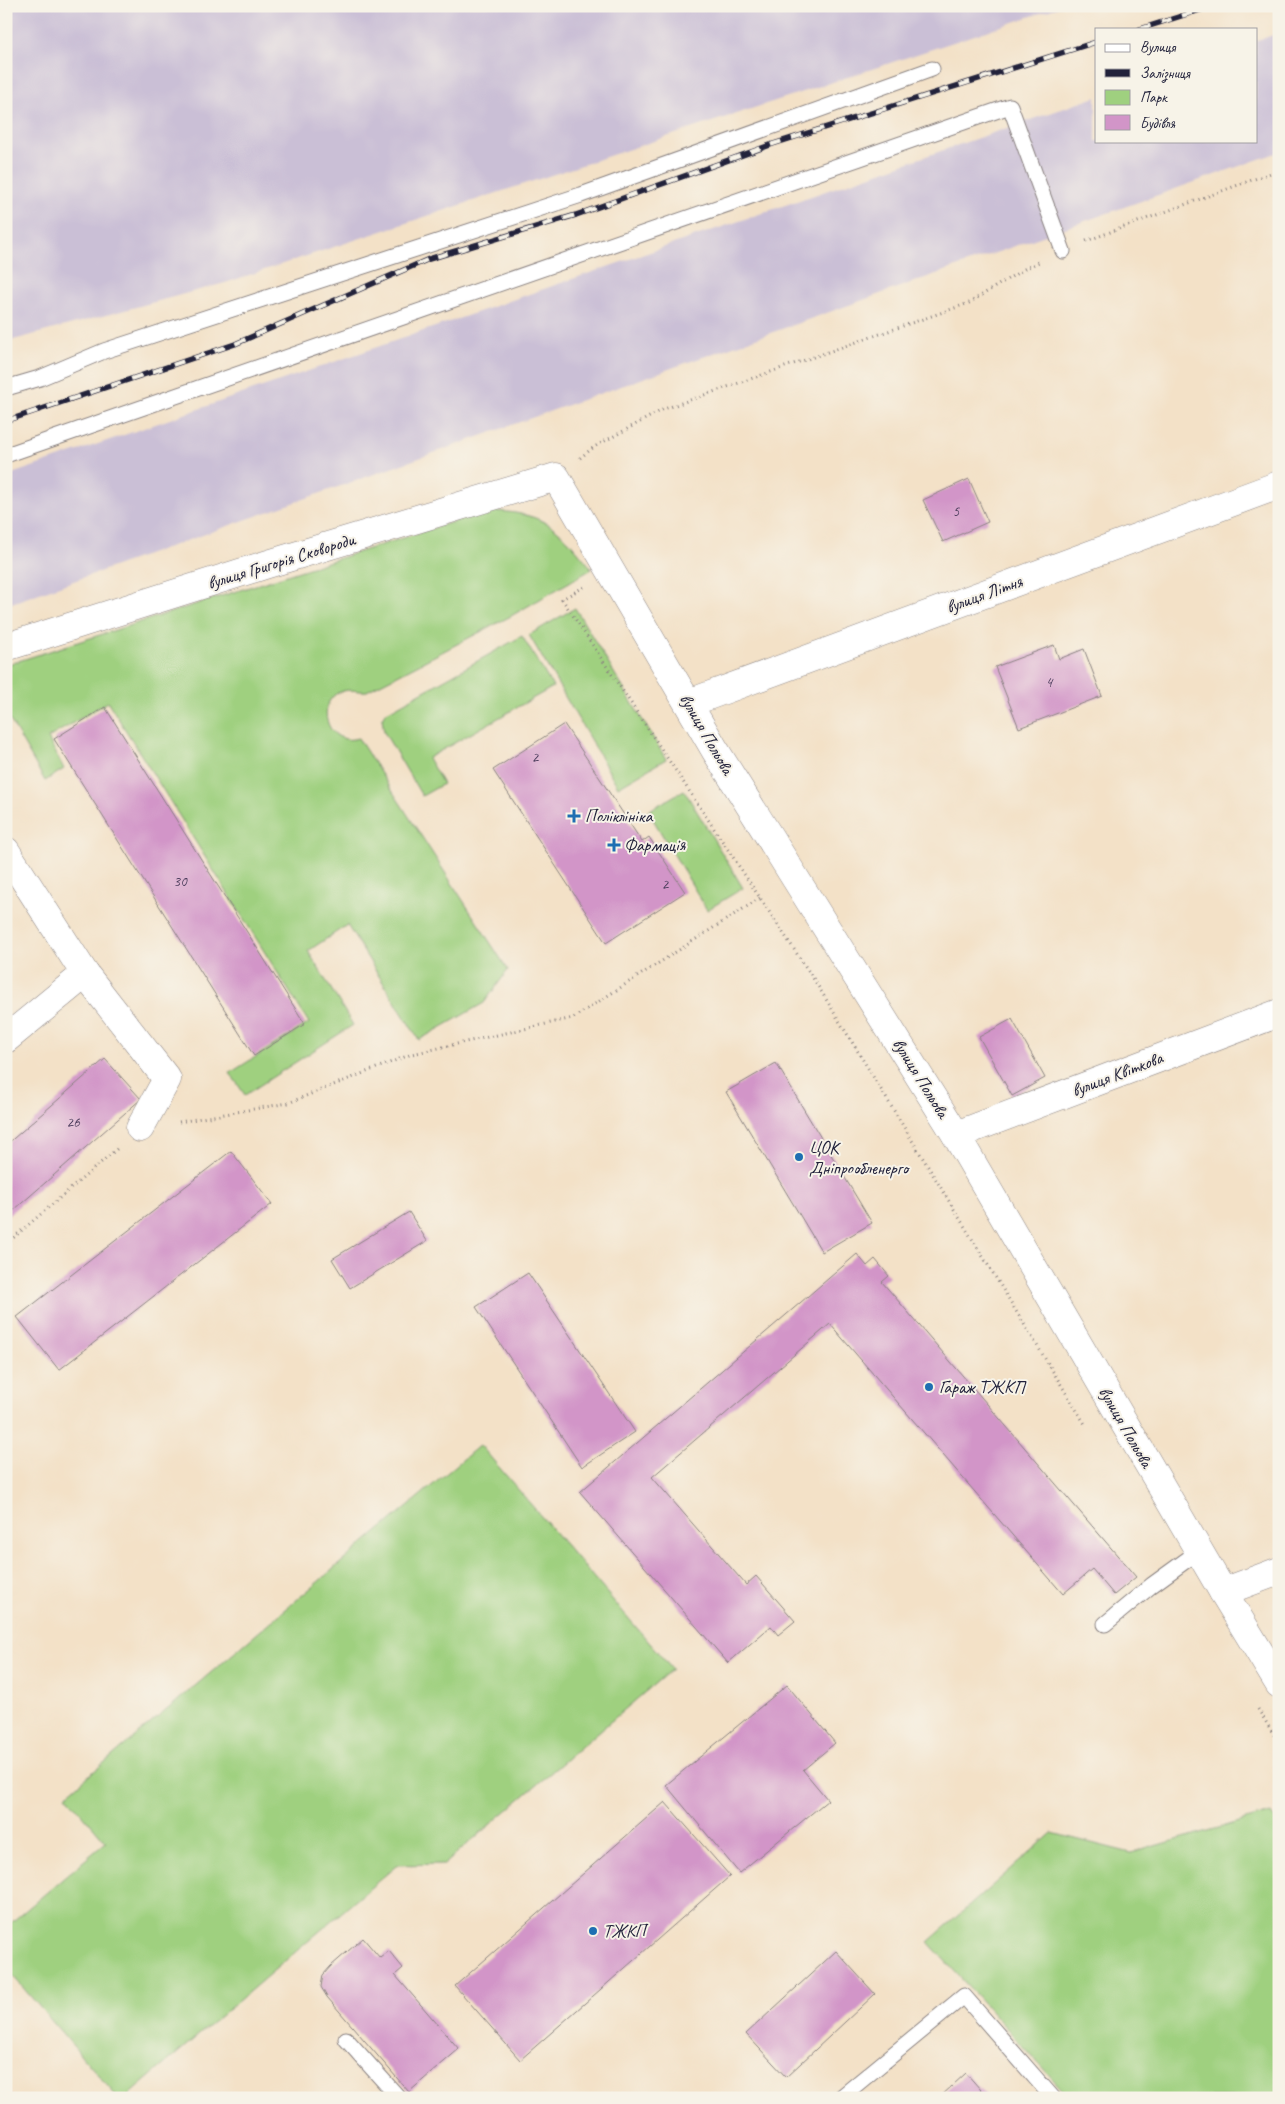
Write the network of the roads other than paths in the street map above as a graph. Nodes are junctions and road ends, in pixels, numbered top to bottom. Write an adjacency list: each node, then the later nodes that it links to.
1 (932, 69): 3 (lane)
2 (1063, 251): 4 (lane)
3 (6, 388)
4 (6, 455)
5 (556, 477): 7 (street, вулиця Григорія Сковороди); 8 (street, вулиця Польова)
6 (1279, 485): 8 (street, вулиця Літня)
7 (6, 647)
8 (689, 703): 14 (street, вулиця Польова)
9 (6, 851): 10 (street)
10 (85, 974): 12 (street); 13 (street)
11 (1279, 1013): 14 (street, вулиця Квіткова)
12 (6, 1039)
13 (140, 1128)
14 (956, 1135): 15 (street, вулиця Польова)
15 (1199, 1551): 17 (street, вулиця Польова); 18 (lane)
16 (1279, 1571): 17 (street)
17 (1223, 1592): 19 (street, вулиця Польова)
18 (1104, 1624)
19 (1279, 1684)
20 (346, 2039): 21 (lane)
21 (399, 2098)
22 (840, 2098): 23 (lane)
23 (1053, 2098)

